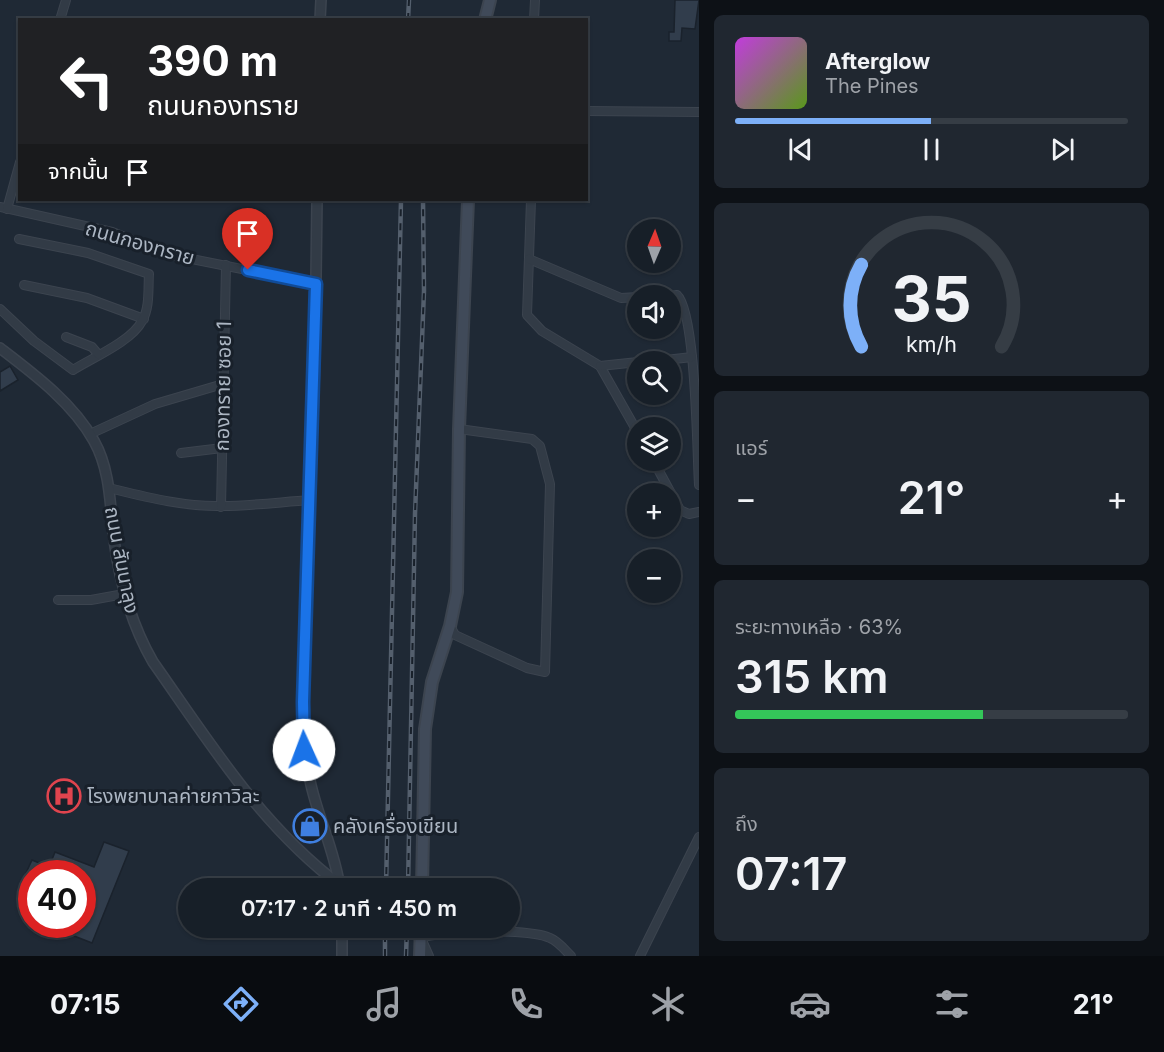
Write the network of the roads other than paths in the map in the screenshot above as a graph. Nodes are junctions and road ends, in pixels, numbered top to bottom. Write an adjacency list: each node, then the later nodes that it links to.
1 (66, 0): 5 (street)
2 (321, 0): 6 (street)
3 (490, 0): 7 (main road)
4 (535, 0): 8 (street)
5 (61, 17)
6 (320, 18)
7 (485, 18)
8 (534, 18)
9 (588, 111): 10 (street)
10 (699, 112)
11 (18, 167): 15 (street)
12 (317, 201): 19 (street)
13 (468, 201): 34 (main road)
14 (531, 201): 17 (street)
15 (3, 208): 18 (street, ถนนกองทราย)
16 (19, 239): 24 (street)
17 (529, 260): 21 (street); 31 (street)
18 (226, 265): 19 (street, ถนนกองทราย); 32 (street, กองทราย ซอย 1)
19 (316, 284): 41 (street)
20 (24, 285): 24 (street)
21 (627, 298)
22 (681, 298): 28 (street)
23 (0, 309): 27 (street)
24 (144, 319): 27 (street)
25 (66, 337): 27 (street)
26 (0, 348): 35 (street, ถนน สันนาลุง)
27 (98, 354)
28 (692, 357): 29 (street); 39 (street)
29 (681, 358)
30 (627, 364): 31 (street)
31 (600, 366): 33 (street)
32 (223, 384): 35 (street); 36 (street, กองทราย ซอย 1)
33 (629, 417)
34 (459, 429): 46 (main road); 46 (street)
35 (90, 434): 40 (street, ถนน สันนาลุง)
36 (222, 448): 37 (street); 42 (street, กองทราย ซอย 1)
37 (181, 453)
38 (659, 471): 43 (street)
39 (699, 485)
40 (109, 488): 42 (street); 44 (street, ถนน สันนาลุง)
41 (310, 500): 42 (street); 49 (street)
42 (221, 507)
43 (699, 512)
44 (124, 594): 45 (street); 48 (street, ถนน สันนาลุง)
45 (58, 600)
46 (450, 626): 50 (main road)
47 (699, 839): 59 (street)
48 (331, 878)
49 (339, 878)
50 (422, 878)
51 (520, 934): 58 (street)
52 (342, 938): 55 (street)
53 (421, 938): 56 (main road)
54 (423, 938): 57 (street)
55 (342, 956)
56 (420, 956)
57 (429, 956)
58 (572, 956)
59 (640, 956)

